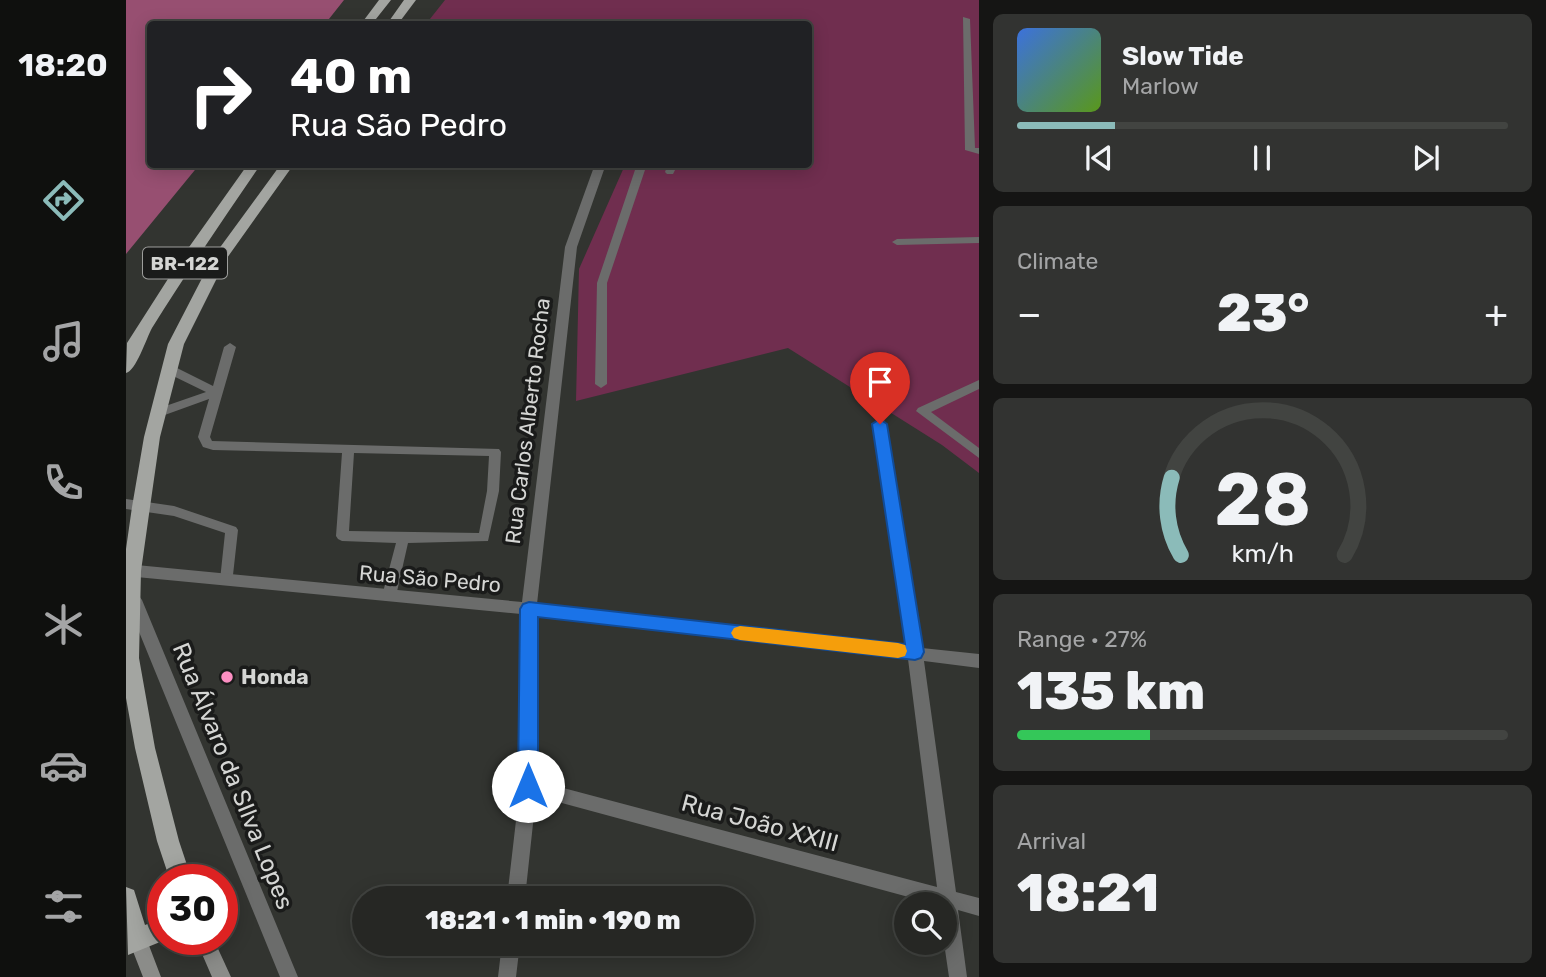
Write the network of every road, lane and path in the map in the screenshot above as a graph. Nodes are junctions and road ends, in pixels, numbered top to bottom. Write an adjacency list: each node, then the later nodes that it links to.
1 (385, 0): 4 (main road)
2 (410, 0): 5 (main road)
3 (966, 19): 6 (lane)
4 (368, 21)
5 (394, 21)
6 (979, 151)
7 (252, 168): 14 (main road, BR-122)
8 (285, 168): 15 (main road, BR-122)
9 (600, 168): 29 (street, Rua Carlos Alberto Rocha)
10 (641, 168): 16 (lane)
11 (979, 240): 12 (lane)
12 (897, 242)
13 (230, 347): 18 (lane)
14 (126, 368)
15 (169, 369): 18 (lane); 19 (main road, BR-122)
16 (601, 384)
17 (979, 384): 22 (lane)
18 (217, 392): 19 (lane); 21 (lane)
19 (158, 413): 23 (main road, BR-122)
20 (880, 424): 30 (street)
21 (348, 448): 24 (lane); 24 (lane)
22 (979, 454)
23 (133, 505): 25 (main road, BR-122); 26 (lane)
24 (403, 539): 28 (lane)
25 (129, 571): 26 (street, Rua São Pedro); 27 (main road, BR-122)
26 (227, 580): 28 (street, Rua São Pedro)
27 (131, 593): 33 (main road, BR-122); 46 (street, Rua Álvaro da SIlva Lopes)
28 (389, 596): 29 (street, Rua São Pedro)
29 (529, 609): 30 (street, Rua São Pedro); 32 (street, Rua Carlos Alberto Rocha)
30 (915, 652): 31 (street, Rua São Pedro); 36 (street)
31 (979, 661)
32 (528, 786): 34 (street, Rua Carlos Alberto Rocha); 35 (street, Rua João XXIII)
33 (176, 864)
34 (517, 886)
35 (923, 892)
36 (948, 892)
37 (126, 898): 40 (main road)
38 (957, 901): 39 (street, Rua João XXIII)
39 (979, 907)
40 (132, 943): 44 (main road)
41 (212, 955): 45 (main road)
42 (955, 955): 48 (street)
43 (509, 956): 47 (street)
44 (152, 977)
45 (222, 977)
46 (289, 977)
47 (507, 977)
48 (958, 977)

